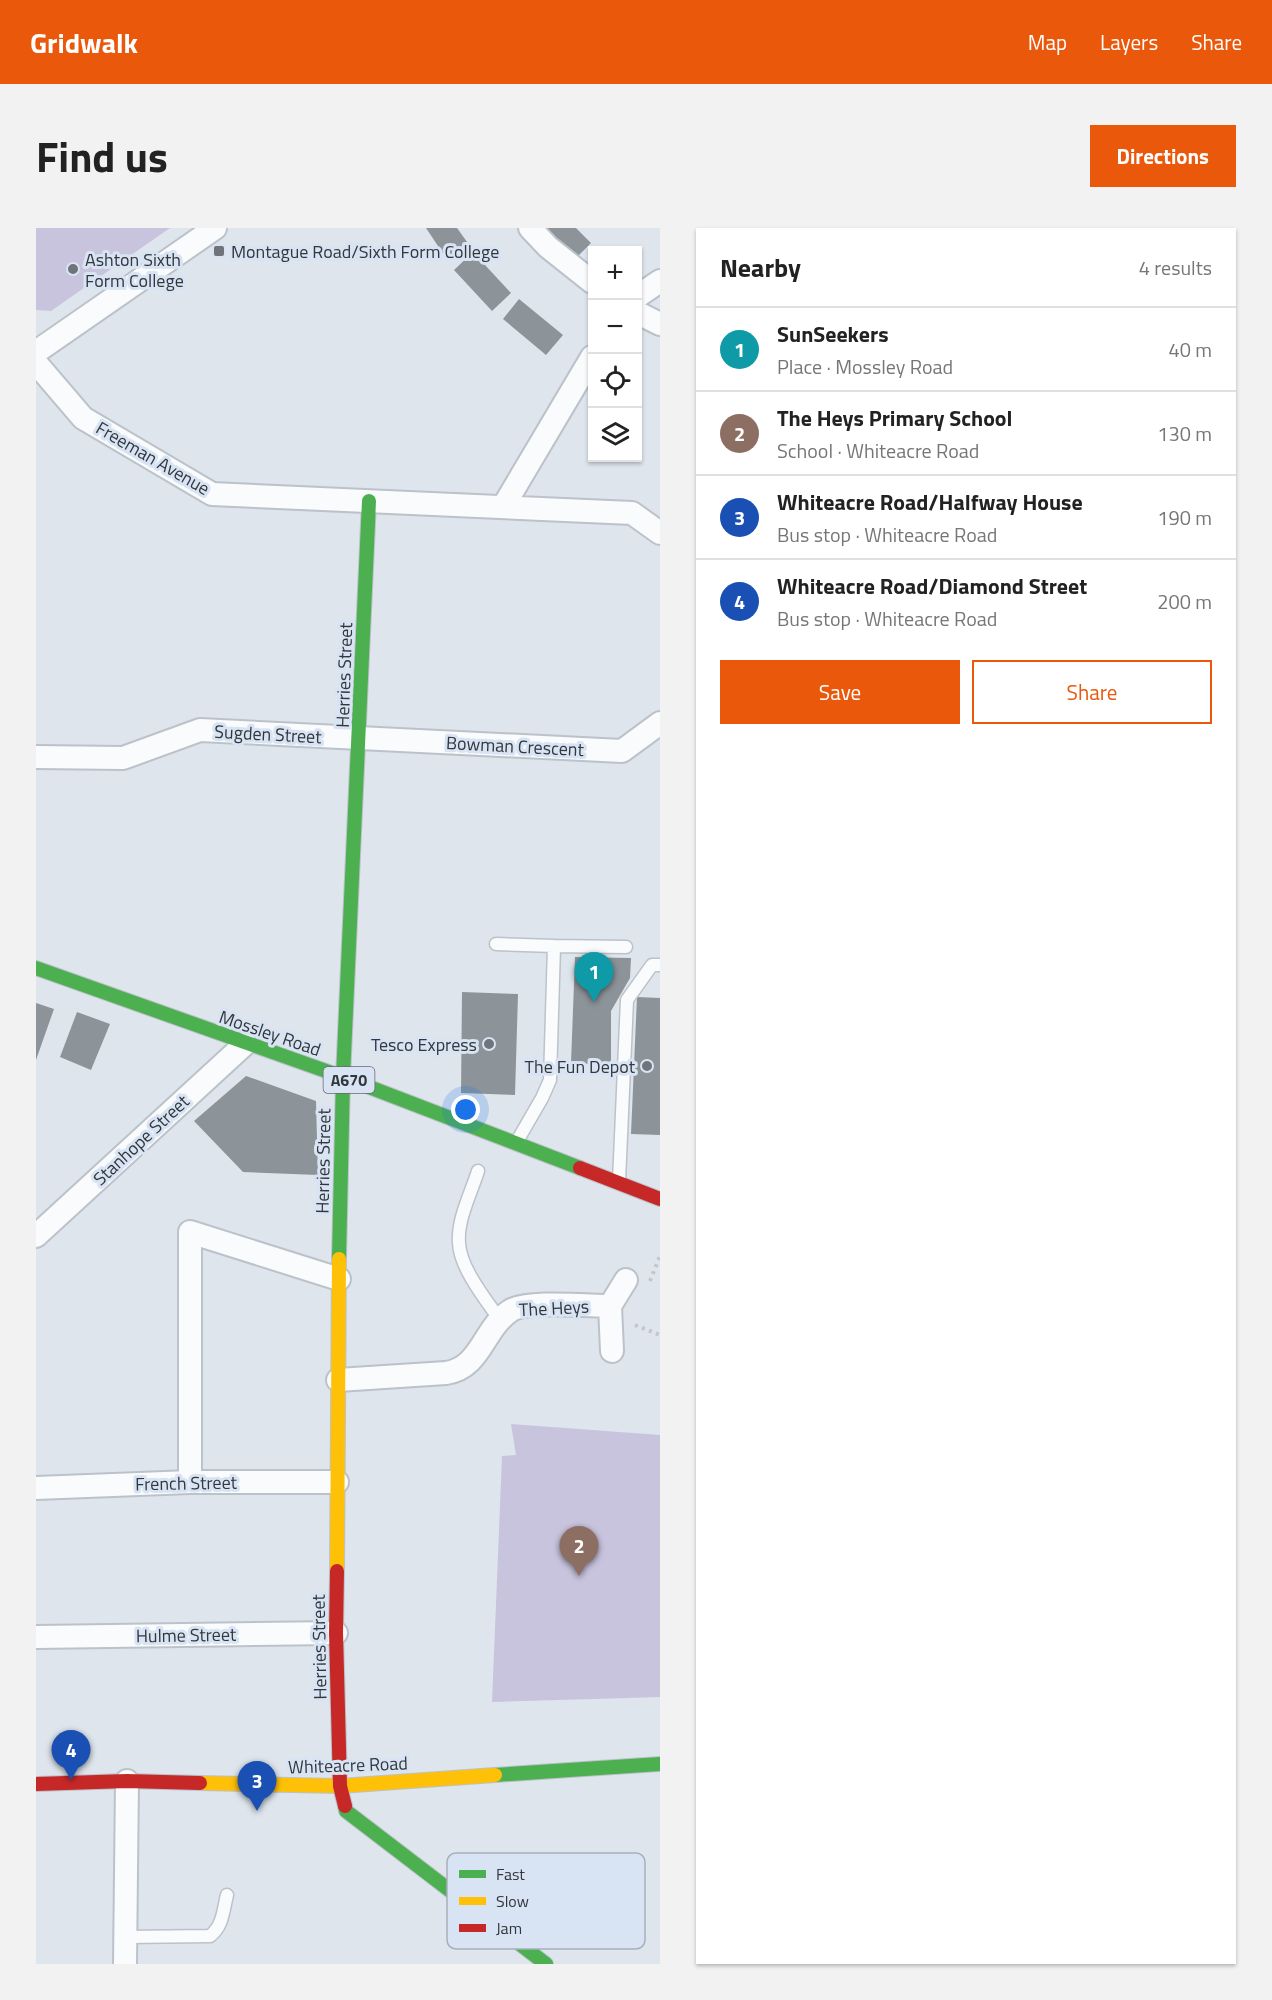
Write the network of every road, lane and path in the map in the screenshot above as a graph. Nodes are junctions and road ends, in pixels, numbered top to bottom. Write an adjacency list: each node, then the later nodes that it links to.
1 (215, 228): 8 (street)
2 (530, 228): 3 (street)
3 (588, 279)
4 (660, 281): 5 (street)
5 (642, 293)
6 (642, 315): 7 (street)
7 (660, 324)
8 (36, 352)
9 (36, 363): 11 (street, Freeman Avenue)
10 (588, 364): 12 (street)
11 (369, 501): 12 (street); 15 (street, Herries Street)
12 (504, 507): 13 (street)
13 (660, 533)
14 (660, 723): 15 (street, Bowman Crescent)
15 (360, 739): 16 (street, Sugden Street); 23 (street, Herries Street)
16 (36, 757)
17 (496, 944): 18 (lane)
18 (554, 946): 19 (lane); 24 (lane)
19 (626, 947)
20 (660, 965): 26 (lane)
21 (36, 968): 22 (street, Mossley Road / A670)
22 (245, 1044): 23 (street, Mossley Road / A670); 28 (street, Stanhope Street)
23 (343, 1077): 24 (street, Mossley Road / A670); 30 (street, Herries Street)
24 (515, 1144): 26 (street, Mossley Road / A670)
25 (478, 1171): 35 (lane)
26 (619, 1182): 27 (street, Mossley Road / A670)
27 (660, 1199)
28 (36, 1236)
29 (660, 1256): 32 (path)
30 (339, 1279): 38 (street, Herries Street); 39 (street)
31 (626, 1280): 33 (street)
32 (648, 1285)
33 (610, 1306): 35 (street, The Heys); 37 (street, The Heys)
34 (636, 1314): 36 (path)
35 (500, 1320): 38 (street, The Heys)
36 (660, 1335)
37 (612, 1351)
38 (338, 1380): 40 (street, Herries Street)
39 (190, 1482): 40 (street, French Street); 41 (street, French Street)
40 (337, 1482): 42 (street, Herries Street)
41 (36, 1488)
42 (336, 1633): 43 (street, Hulme Street); 47 (street, Herries Street)
43 (36, 1637)
44 (660, 1765): 47 (street, Whiteacre Road)
45 (127, 1781): 46 (street, Whiteacre Road); 47 (street, Whiteacre Road); 50 (street)
46 (36, 1784)
47 (340, 1786): 48 (street, Herries Street)
48 (447, 1888)
49 (227, 1895): 50 (lane)
50 (125, 1937): 52 (street)
51 (526, 1949): 53 (street, Herries Street)
52 (125, 1964)
53 (546, 1964)

